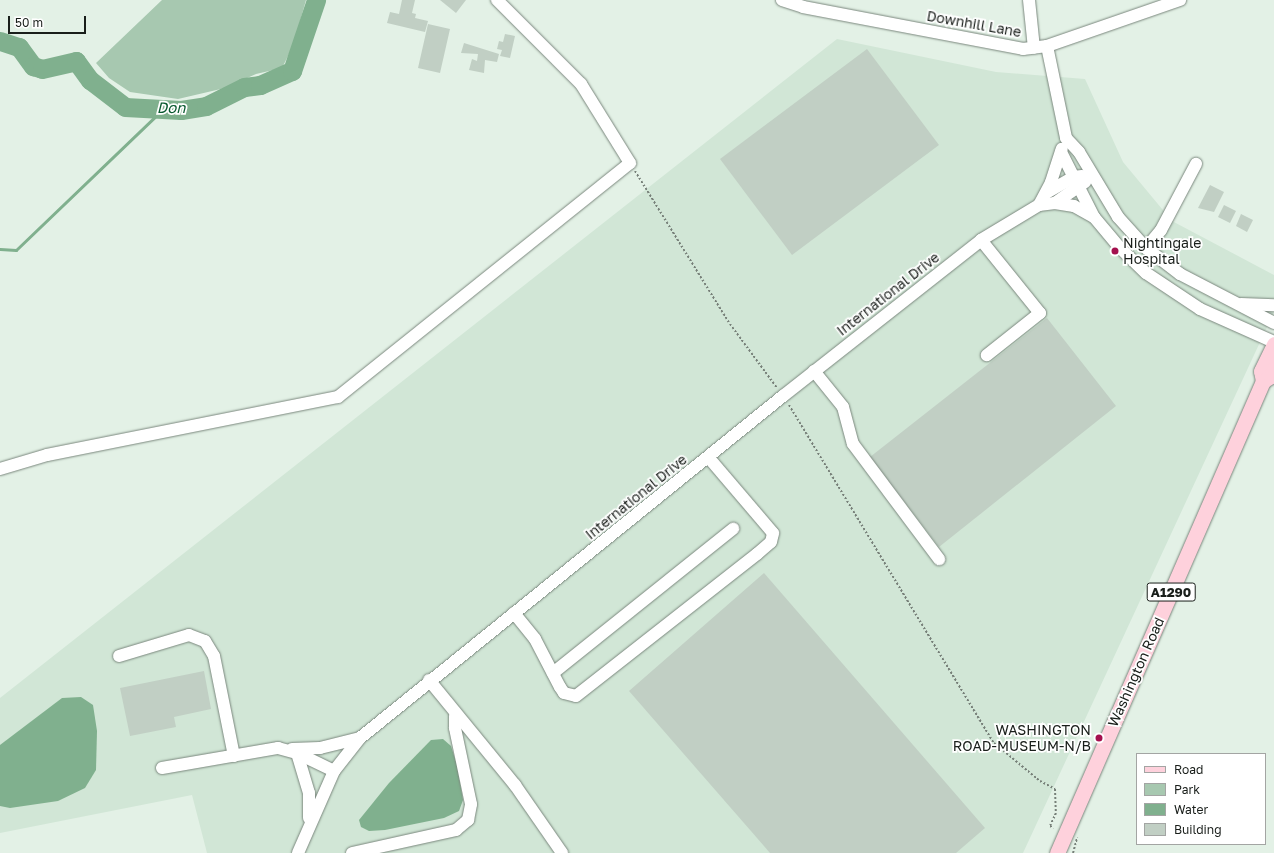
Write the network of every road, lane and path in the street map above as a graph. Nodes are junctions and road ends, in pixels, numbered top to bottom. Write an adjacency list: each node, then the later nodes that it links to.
1 (497, 0): 9 (street)
2 (782, 0): 6 (street, Downhill Lane)
3 (1030, 0): 6 (street)
4 (1180, 0): 5 (street, Downhill Lane)
5 (1047, 46): 6 (street, Downhill Lane); 7 (street)
6 (1034, 48)
7 (1066, 138): 8 (street, International Drive); 11 (street)
8 (1061, 152): 12 (street, International Drive); 13 (street, International Drive)
9 (630, 163): 27 (path); 30 (street)
10 (1196, 164): 18 (street)
11 (1091, 175): 12 (street, International Drive); 18 (street)
12 (1076, 182): 13 (street, International Drive); 14 (street, International Drive); 16 (street, International Drive)
13 (1046, 193): 15 (street, International Drive)
14 (1055, 203): 15 (street, International Drive); 16 (street, International Drive)
15 (1039, 205): 17 (street, International Drive)
16 (1094, 216): 22 (street, International Drive)
17 (981, 240): 23 (street); 25 (street, International Drive)
18 (1146, 248): 19 (street)
19 (1241, 304): 20 (street); 21 (street)
20 (1274, 304)
21 (1274, 323)
22 (1274, 343): 26 (main road, Washington Road / A1290)
23 (987, 355)
24 (1274, 369): 26 (main road, Washington Road / A1290)
25 (814, 371): 29 (street, International Drive); 32 (street)
26 (1263, 381): 49 (main road, Washington Road / A1290)
27 (776, 387)
28 (790, 405): 44 (path)
29 (709, 458): 33 (street, International Drive); 35 (street)
30 (0, 469)
31 (734, 529): 35 (street)
32 (939, 559)
33 (514, 613): 35 (street); 36 (street, International Drive)
34 (119, 656): 40 (street)
35 (553, 673)
36 (428, 680): 37 (street); 38 (street, International Drive)
37 (455, 716): 47 (street); 48 (street)
38 (360, 738): 39 (street); 42 (street, International Drive)
39 (293, 751): 40 (street); 42 (street); 43 (street)
40 (234, 756): 41 (street)
41 (162, 768)
42 (334, 771): 43 (street, International Drive)
43 (309, 822): 46 (street, International Drive)
44 (1050, 826)
45 (1075, 837): 50 (path)
46 (298, 853)
47 (352, 853)
48 (562, 853)
49 (1057, 853)
50 (1073, 853)

